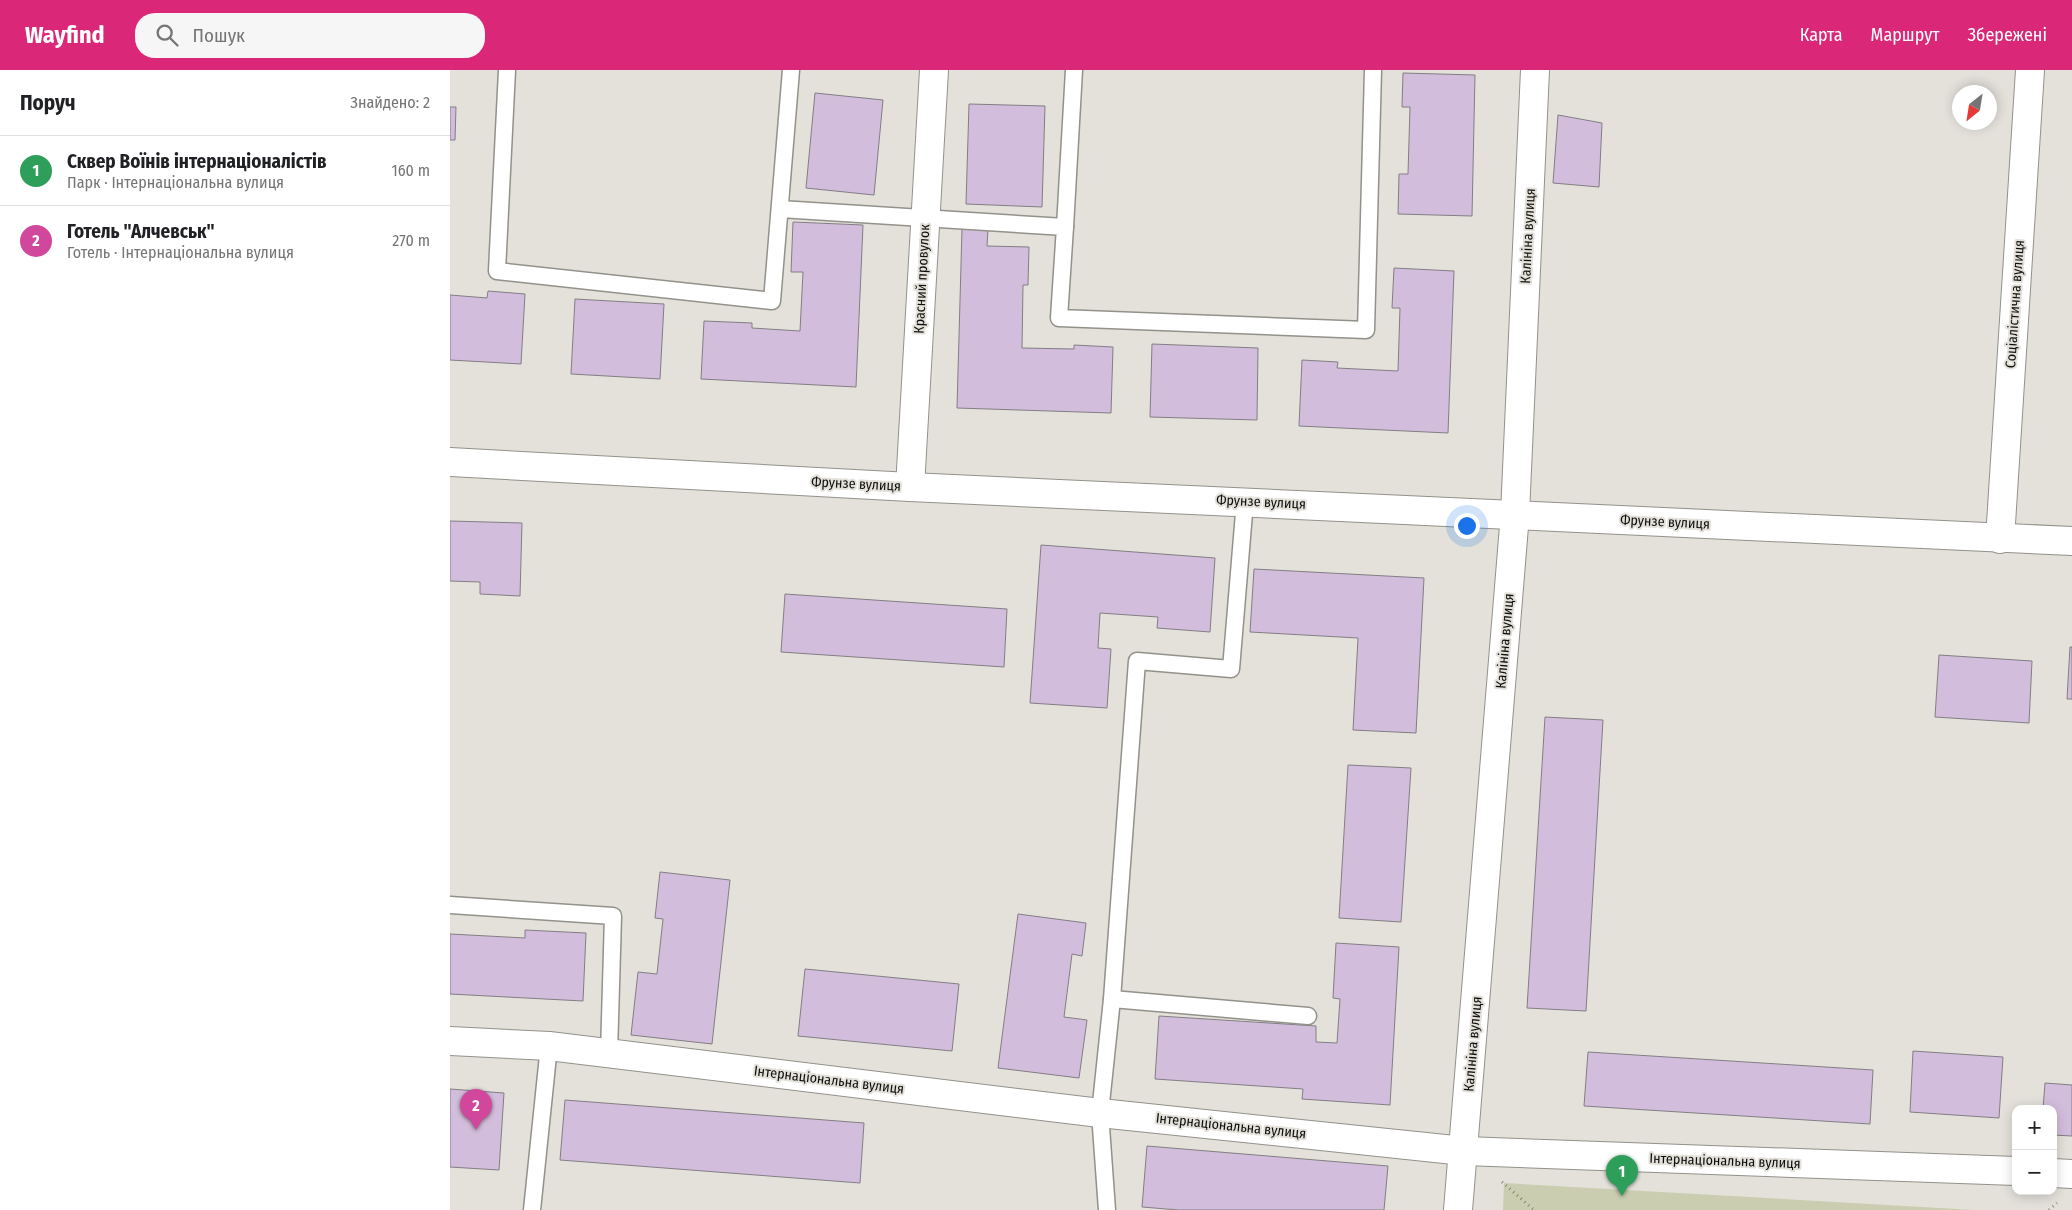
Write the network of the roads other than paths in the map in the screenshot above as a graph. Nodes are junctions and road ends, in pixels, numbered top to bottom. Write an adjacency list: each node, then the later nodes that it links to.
1 (507, 70): 8 (lane)
2 (791, 70): 8 (lane)
3 (934, 70): 9 (street, Красний провулок)
4 (1074, 70): 10 (lane)
5 (1373, 70): 10 (lane)
6 (1535, 70): 14 (street, Калініна вулиця)
7 (2030, 70): 15 (street, Соціалістична вулиця)
8 (780, 209): 9 (lane)
9 (925, 219): 10 (lane); 12 (street, Красний провулок)
10 (1065, 227)
11 (450, 462): 12 (street, Фрунзе вулиця)
12 (910, 487): 13 (street, Фрунзе вулиця)
13 (1245, 501): 14 (street, Фрунзе вулиця); 18 (lane)
14 (1516, 514): 15 (street, Фрунзе вулиця); 24 (street, Калініна вулиця)
15 (2000, 539): 16 (street, Фрунзе вулиця)
16 (2072, 541)
17 (450, 905): 22 (lane)
18 (1112, 999): 19 (lane); 23 (lane)
19 (1308, 1016)
20 (450, 1041): 21 (street, Інтернаціональна вулиця)
21 (549, 1046): 22 (street, Інтернаціональна вулиця); 28 (lane)
22 (609, 1054): 23 (street, Інтернаціональна вулиця)
23 (1100, 1113): 24 (street, Інтернаціональна вулиця); 29 (lane)
24 (1464, 1151): 25 (street, Інтернаціональна вулиця); 30 (street, Калініна вулиця)
25 (2012, 1171)
26 (2057, 1173): 27 (street)
27 (2072, 1174)
28 (532, 1210)
29 (1108, 1210)
30 (1458, 1210)

